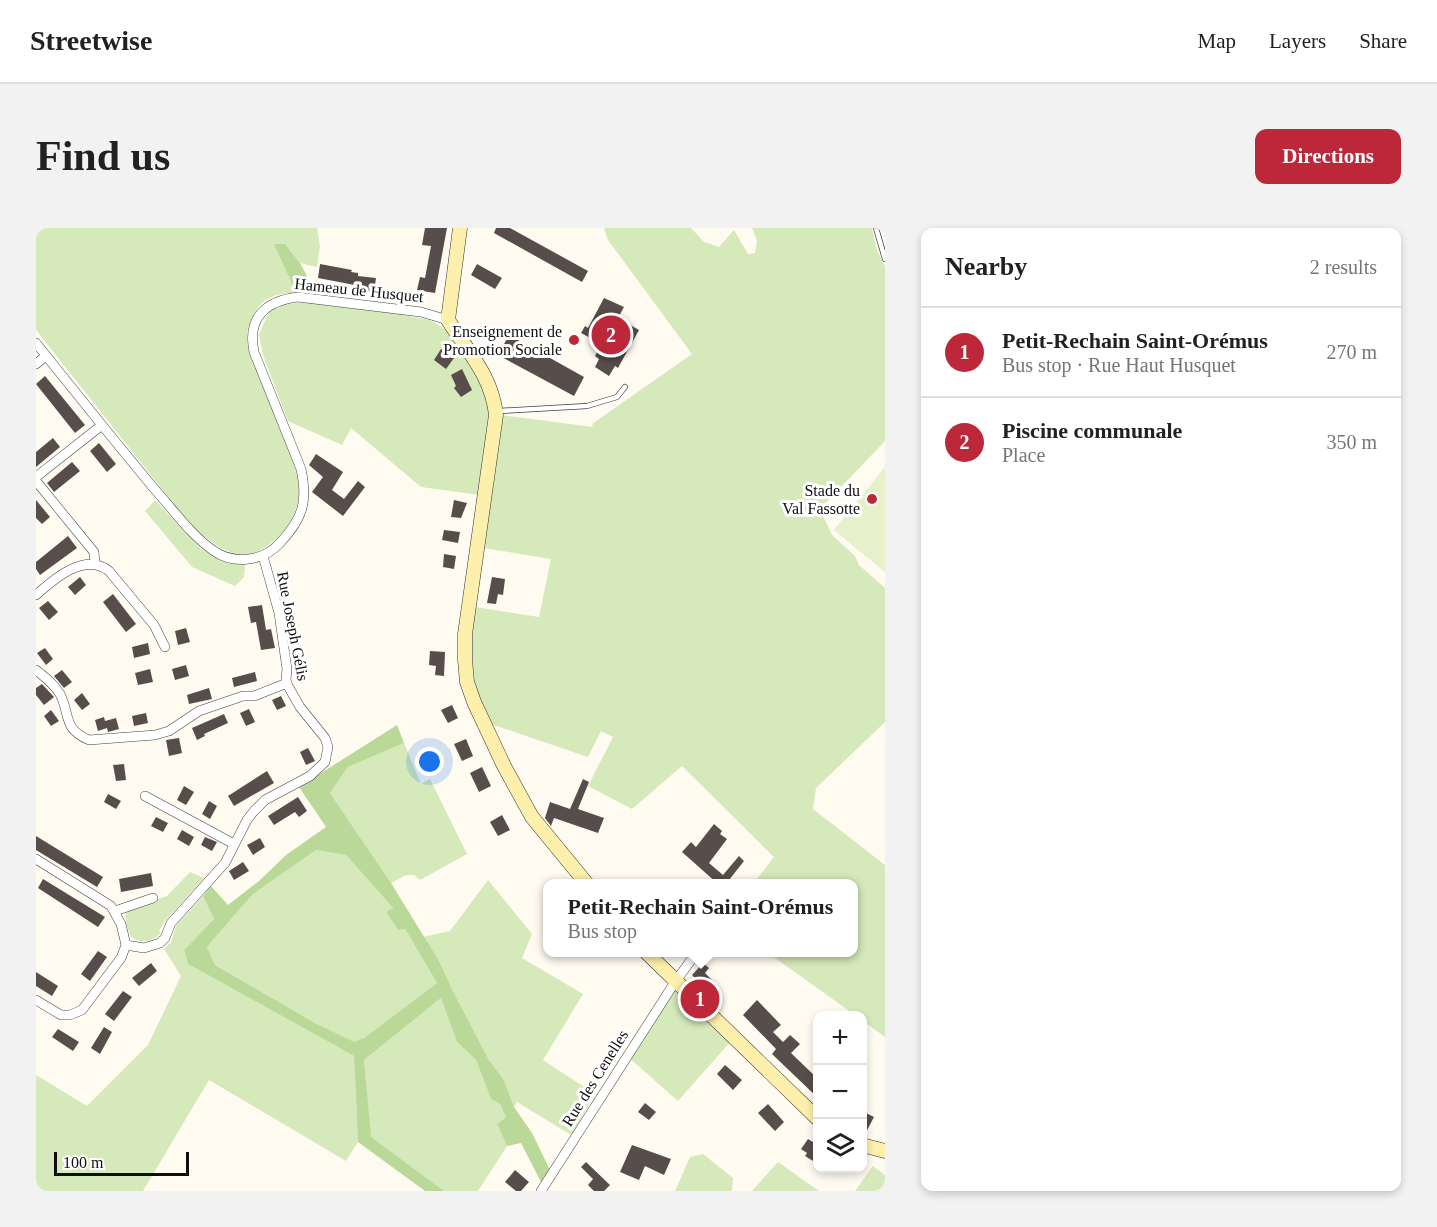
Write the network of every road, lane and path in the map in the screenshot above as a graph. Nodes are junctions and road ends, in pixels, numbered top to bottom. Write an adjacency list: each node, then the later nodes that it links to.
1 (460, 228): 4 (street)
2 (876, 228): 3 (lane)
3 (885, 259)
4 (448, 320): 9 (street); 12 (street, Hameau de Husquet)
5 (36, 343): 6 (street)
6 (46, 356): 7 (street); 10 (street)
7 (36, 364)
8 (626, 387): 9 (lane)
9 (496, 411): 21 (street)
10 (102, 425): 11 (street); 12 (street)
11 (36, 479): 13 (street)
12 (263, 556): 17 (street, Rue Joseph Gélis)
13 (95, 563): 14 (street); 15 (street)
14 (36, 595)
15 (165, 647)
16 (36, 670): 17 (street)
17 (287, 683): 19 (street, Rue Joseph Gélis)
18 (145, 796): 19 (street)
19 (234, 844): 24 (street, Rue Joseph Gélis)
20 (36, 859): 23 (street)
21 (583, 879)
22 (153, 898): 23 (street)
23 (115, 911): 24 (street)
24 (126, 945): 28 (street)
25 (651, 957): 27 (street)
26 (693, 957): 27 (street, Rue des Cenelles)
27 (675, 982): 29 (street); 32 (street, Rue des Cenelles)
28 (36, 1000)
29 (813, 1114)
30 (867, 1146): 31 (street)
31 (885, 1151)
32 (541, 1191)

